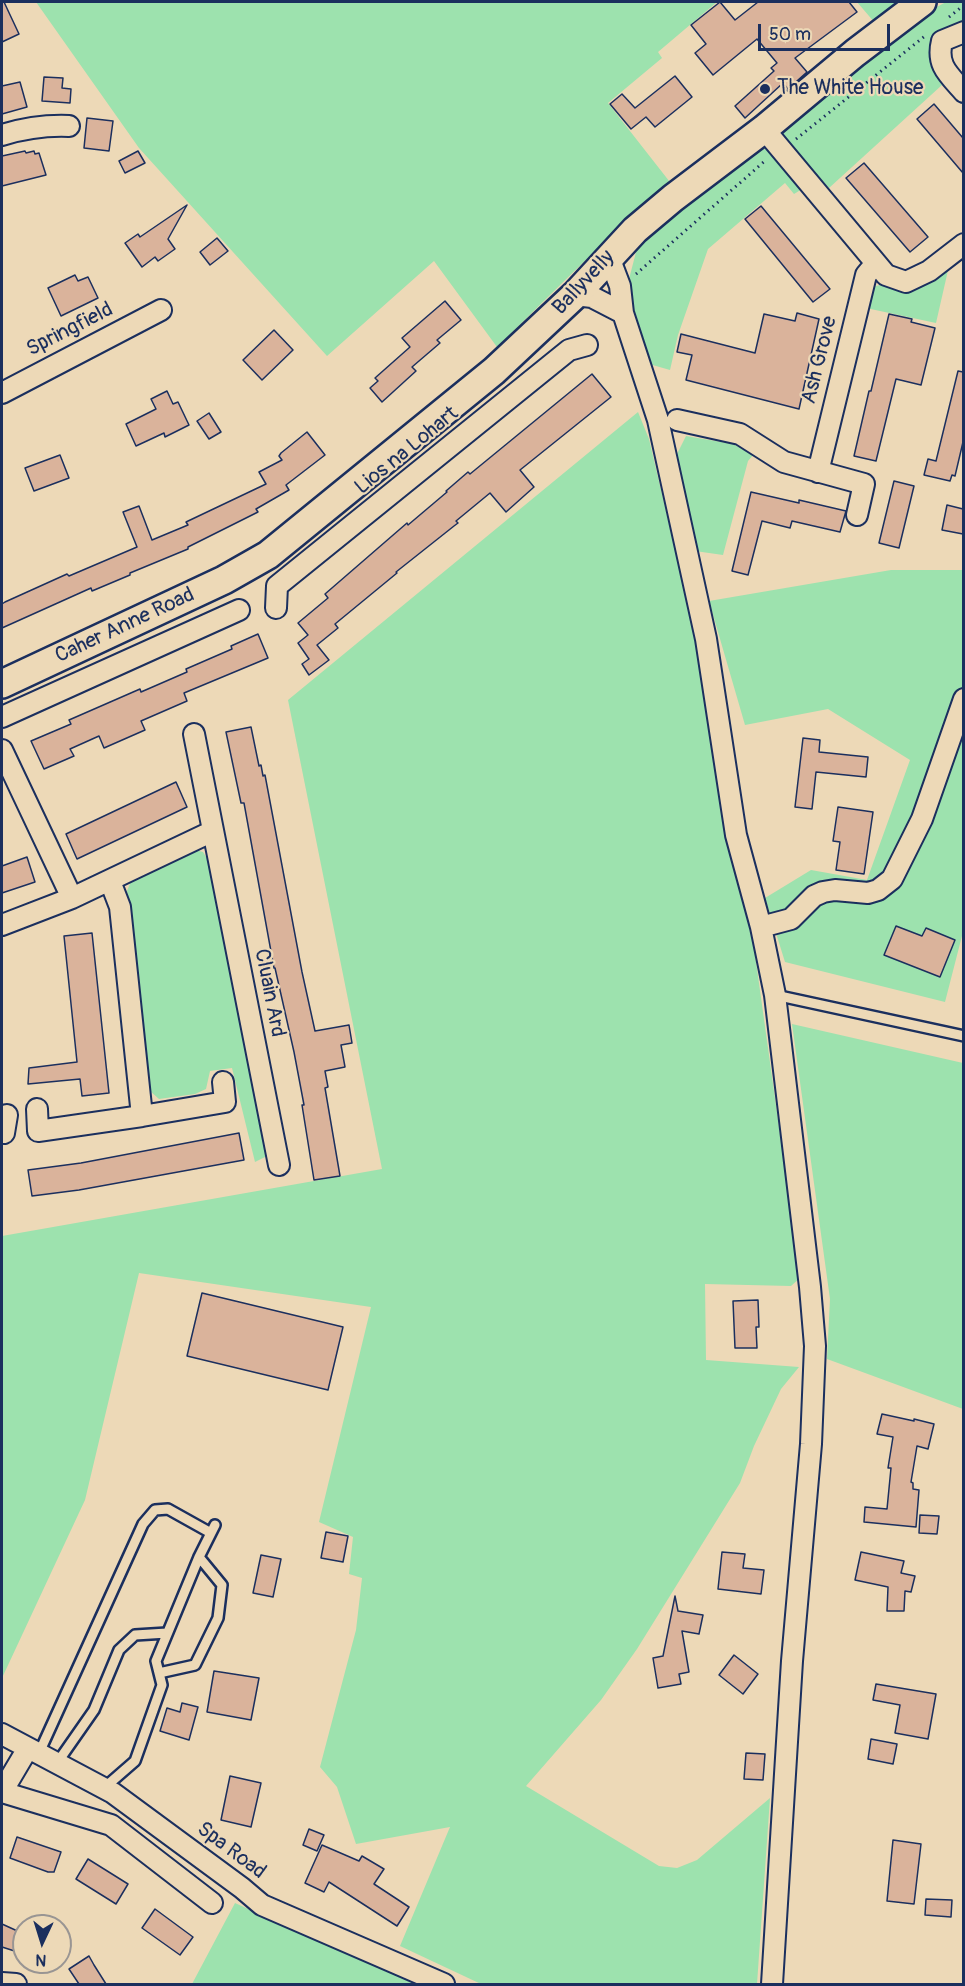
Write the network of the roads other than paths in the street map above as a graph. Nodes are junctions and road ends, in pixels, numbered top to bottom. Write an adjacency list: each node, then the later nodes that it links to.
1 (922, 2): 5 (street, Ballyvelly)
2 (963, 32): 3 (street)
3 (963, 92)
4 (69, 126): 6 (street)
5 (764, 129): 8 (street, Ballyvelly); 9 (street)
6 (2, 135)
7 (963, 244): 9 (street)
8 (609, 257): 10 (street, Ballyvelly); 12 (street)
9 (876, 263): 17 (street, Ash Grove)
10 (575, 294): 12 (street); 16 (street, Ballyvelly)
11 (161, 310): 14 (street, Springfield)
12 (623, 313): 32 (street)
13 (587, 345): 18 (street, Lios na Lohart)
14 (2, 393)
15 (677, 420): 17 (street)
16 (396, 450): 18 (street); 20 (street, Ballyvelly)
17 (818, 472): 19 (street)
18 (417, 474): 21 (street, Lios na Lohart)
19 (857, 515)
20 (249, 567): 23 (street, Caher Anne Road)
21 (276, 608)
22 (240, 610): 25 (street)
23 (2, 684)
24 (963, 699): 32 (street)
25 (2, 717)
26 (194, 734): 28 (street, Cluain Ard)
27 (2, 750): 30 (street)
28 (213, 831): 29 (street); 38 (street, Cluain Ard)
29 (110, 881): 30 (street); 37 (street)
30 (72, 898): 31 (street)
31 (2, 925)
32 (761, 927): 33 (street)
33 (775, 995): 34 (lane); 51 (street)
34 (963, 1036)
35 (223, 1082): 37 (street)
36 (37, 1109): 37 (street)
37 (142, 1116)
38 (279, 1165)
39 (199, 1557): 40 (lane); 41 (lane); 43 (lane)
40 (167, 1633): 41 (lane); 44 (lane)
41 (159, 1673): 45 (lane)
42 (2, 1734): 43 (street, Spa Road)
43 (34, 1750): 44 (street, Spa Road); 46 (street)
44 (57, 1763): 45 (street, Spa Road)
45 (104, 1788): 50 (street, Spa Road)
46 (2, 1792): 47 (street)
47 (212, 1903)
48 (2, 1983): 49 (street)
49 (16, 1984)
50 (444, 1984)
51 (772, 1984)

